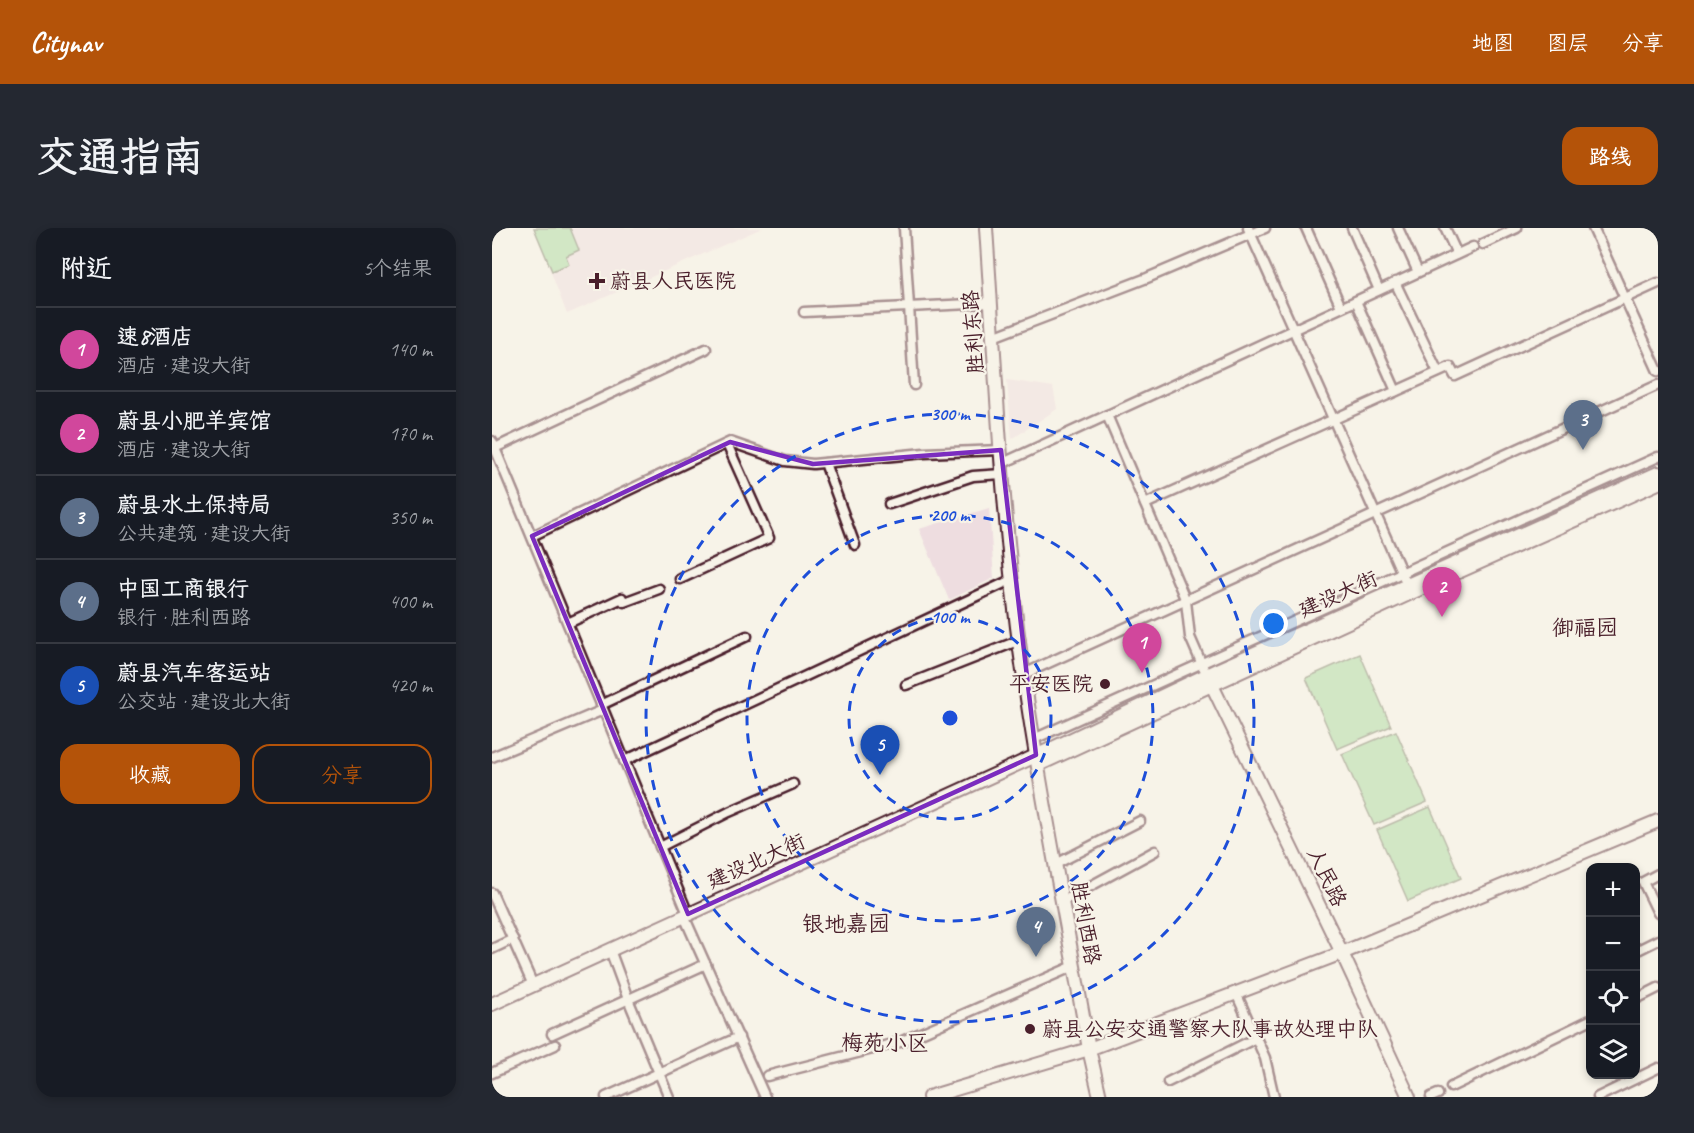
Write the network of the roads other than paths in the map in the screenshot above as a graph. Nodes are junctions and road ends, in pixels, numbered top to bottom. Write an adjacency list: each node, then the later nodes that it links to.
1 (904, 228): 21 (street)
2 (986, 228): 20 (main road, 胜利东路)
3 (1265, 228): 10 (street)
4 (1306, 228): 22 (street)
5 (1352, 228): 17 (street)
6 (1398, 228): 14 (street)
7 (1445, 228): 13 (street)
8 (1517, 228): 11 (street)
9 (1593, 228): 18 (street)
10 (1250, 231): 24 (street); 25 (street)
11 (1483, 244)
12 (1473, 247): 13 (street)
13 (1456, 254): 14 (street)
14 (1418, 272): 15 (street)
15 (1395, 282): 17 (street); 28 (street)
16 (1658, 283): 18 (street)
17 (1379, 290): 19 (street)
18 (1625, 298): 27 (street); 28 (street)
19 (1356, 300): 22 (street); 31 (street)
20 (991, 303): 21 (street); 25 (main road, 胜利东路)
21 (909, 307): 23 (street); 29 (street)
22 (1341, 308): 24 (street)
23 (804, 312)
24 (1294, 329): 32 (street); 33 (street)
25 (993, 337): 36 (main road, 胜利东路)
26 (706, 349): 34 (street)
27 (1658, 371)
28 (1438, 372): 31 (street)
29 (914, 385)
30 (1658, 385): 44 (street)
31 (1396, 391): 33 (street)
32 (1107, 415): 39 (street); 43 (street)
33 (1334, 419): 43 (street); 44 (street)
34 (493, 444): 45 (street)
35 (726, 444): 38 (street); 45 (street); 47 (street)
36 (1000, 450): 38 (street); 39 (main road, 胜利东路)
37 (1658, 457): 49 (street)
38 (825, 463): 46 (street)
39 (1002, 469): 42 (street); 48 (main road, 胜利东路)
40 (1658, 473): 49 (main road, 建设大街)
41 (1658, 483): 49 (main road, 建设大街)
42 (889, 504)
43 (1145, 504): 51 (street)
44 (1375, 513): 49 (street); 51 (street)
45 (532, 536): 52 (street)
46 (855, 545)
47 (680, 579)
48 (1013, 579): 54 (main road, 胜利东路); 62 (street)
49 (1406, 584): 56 (main road, 建设大街)
50 (659, 589): 52 (street)
51 (1186, 601): 55 (street); 56 (street)
52 (568, 623): 58 (street)
53 (747, 636): 58 (street)
54 (1020, 640): 55 (main road, 胜利东路); 57 (street)
55 (1024, 674): 59 (main road, 胜利东路)
56 (1207, 675): 59 (street); 61 (main road, 建设大街); 80 (main road, 人民路)
57 (906, 685)
58 (602, 707): 60 (street); 62 (street)
59 (1034, 740): 61 (main road, 胜利东路)
60 (492, 757)
61 (1037, 760): 68 (main road, 胜利西路); 74 (main road, 建设北大街)
62 (624, 761): 66 (street)
63 (793, 784): 66 (street)
64 (1140, 821): 68 (street)
65 (1658, 821): 80 (main road)
66 (660, 847): 74 (street)
67 (1155, 851): 71 (street)
68 (1056, 864): 71 (main road, 胜利西路)
69 (1658, 874): 72 (street)
70 (492, 893): 75 (street)
71 (1063, 901): 82 (main road, 胜利西路)
72 (1655, 902): 73 (street)
73 (1658, 913)
74 (686, 915): 79 (main road, 建设北大街); 81 (street)
75 (513, 939): 77 (street); 83 (street)
76 (1658, 940): 78 (street)
77 (492, 949)
78 (1640, 949)
79 (610, 950): 83 (main road, 建设北大街); 87 (street)
80 (1342, 953): 85 (main road); 107 (main road, 人民路)
81 (706, 964): 87 (street); 91 (street)
82 (1074, 966): 94 (main road, 胜利西路); 98 (street)
83 (533, 985): 88 (main road, 建设北大街)
84 (1658, 988): 86 (street)
85 (1236, 993): 92 (street); 94 (main road)
86 (1640, 997)
87 (628, 999): 90 (street); 97 (street)
88 (492, 1004)
89 (1586, 1022): 100 (street)
90 (552, 1034)
91 (739, 1037): 97 (street); 103 (street)
92 (1256, 1038): 99 (street); 106 (street)
93 (555, 1045): 96 (street)
94 (1089, 1048): 104 (main road); 105 (main road, 胜利西路)
95 (1658, 1068): 108 (street)
96 (492, 1073)
97 (658, 1073): 101 (street); 102 (street)
98 (767, 1076)
99 (1168, 1082)
100 (1451, 1087)
101 (606, 1097)
102 (669, 1097)
103 (765, 1097)
104 (929, 1097)
105 (1100, 1097)
106 (1274, 1097)
107 (1409, 1097)
108 (1598, 1097)

